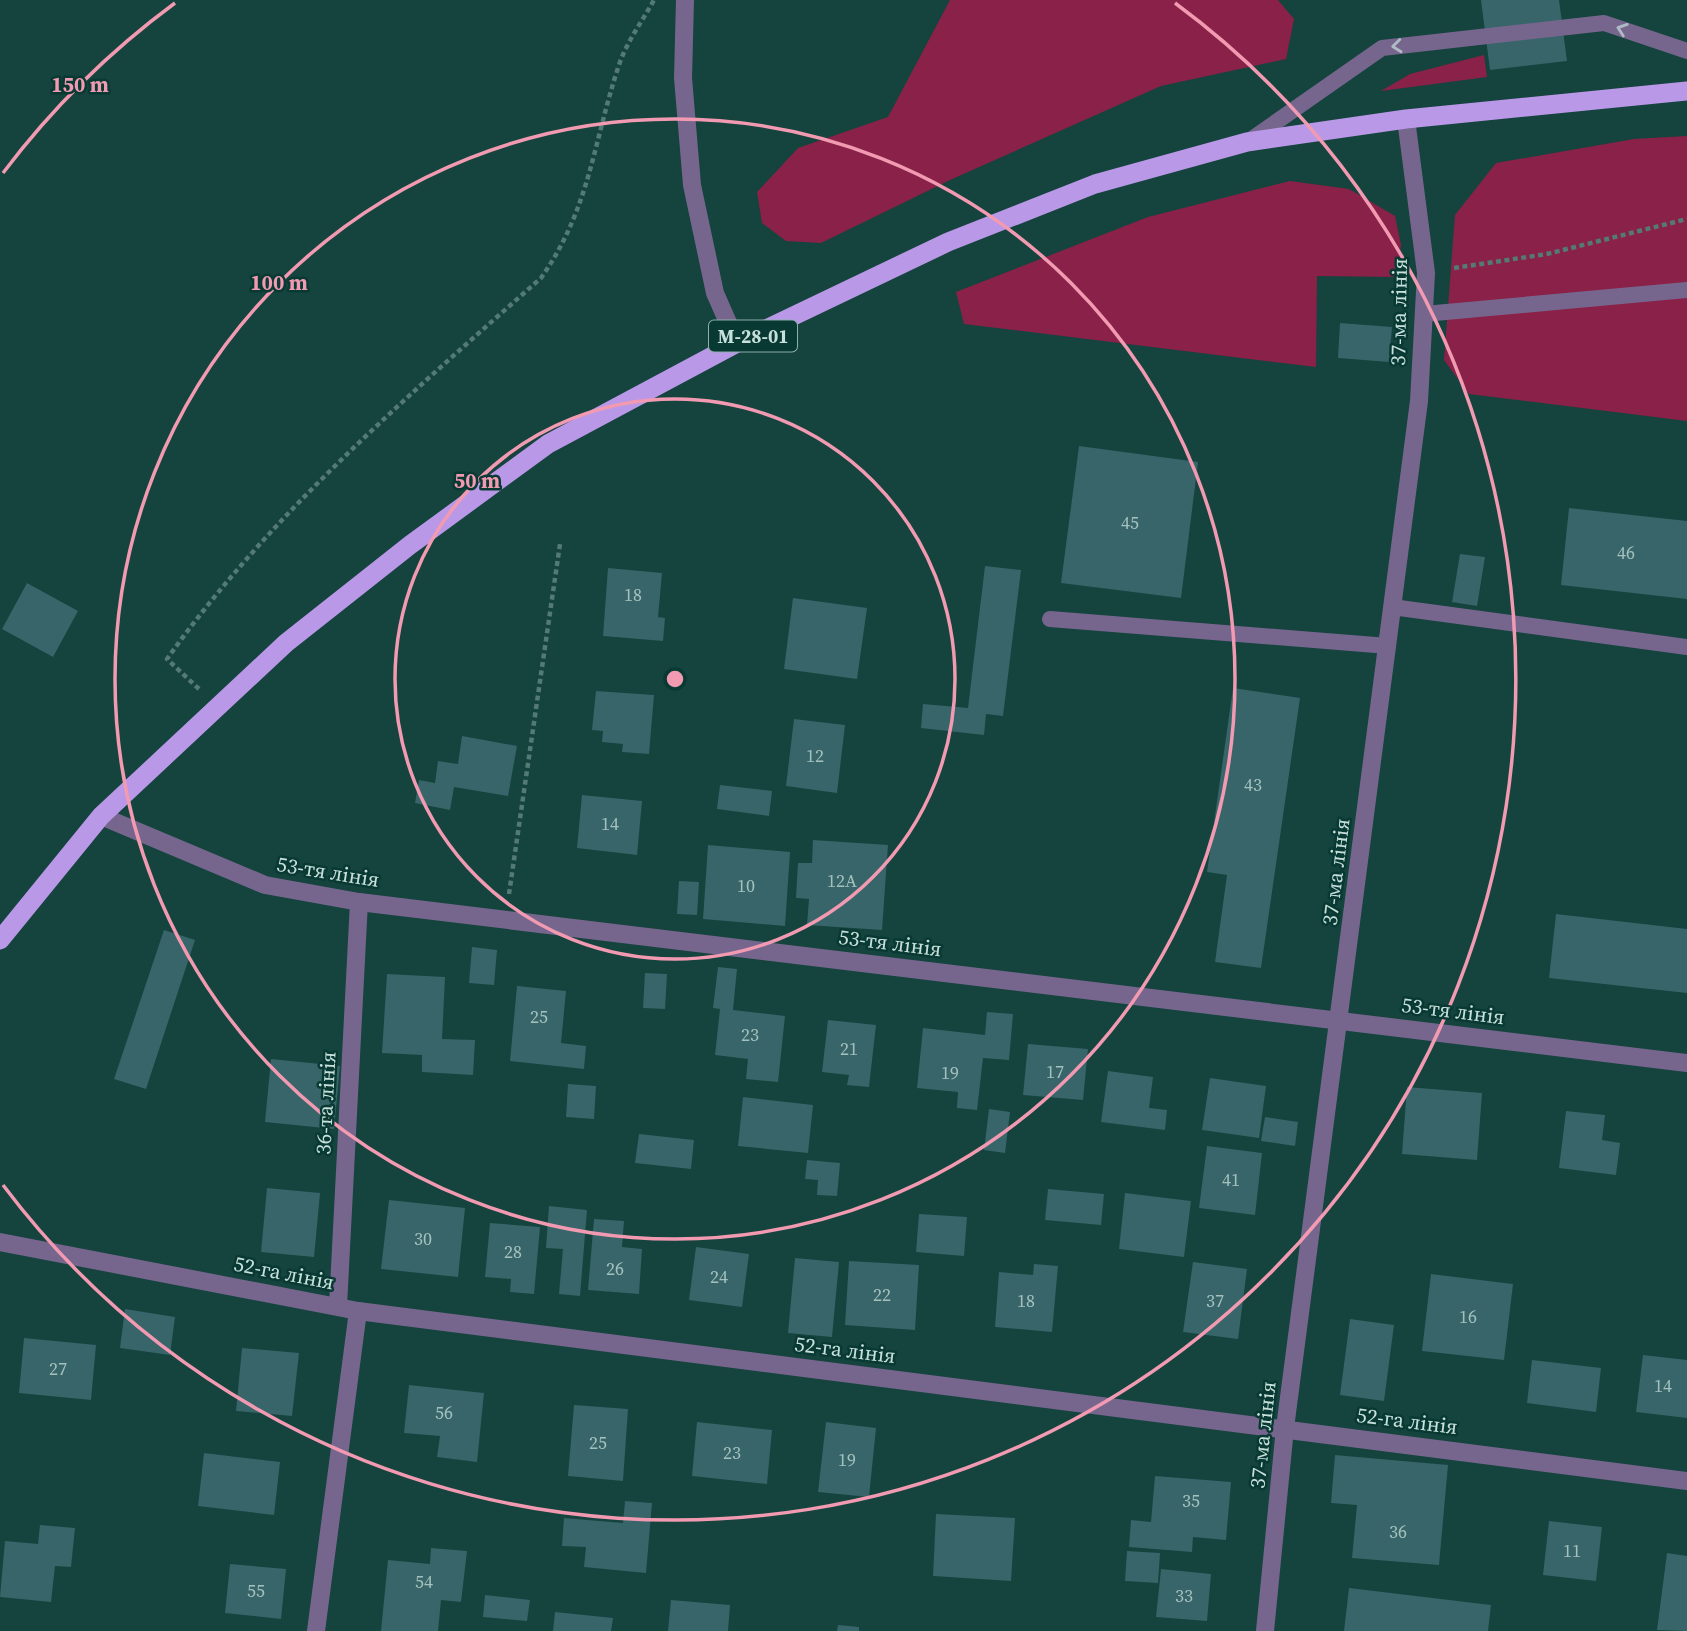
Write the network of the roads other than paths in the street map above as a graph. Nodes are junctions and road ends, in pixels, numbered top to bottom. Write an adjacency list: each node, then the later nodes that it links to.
1 (685, 0): 8 (street)
2 (1687, 51): 5 (lane, one-way to 5)
3 (1687, 91): 4 (highway, М-28-01)
4 (1406, 118): 5 (highway, М-28-01); 7 (street, 37-ма лінія)
5 (1247, 142): 8 (highway, М-28-01)
6 (1687, 290): 7 (lane)
7 (1424, 314): 9 (street, 37-ма лінія)
8 (737, 343): 13 (highway, М-28-01)
9 (1392, 607): 11 (street, 37-ма лінія); 12 (lane)
10 (1050, 619): 11 (lane)
11 (1388, 646): 16 (street, 37-ма лінія)
12 (1687, 647)
13 (101, 816): 14 (street, 53-тя лінія); 15 (highway, М-28-01)
14 (359, 902): 16 (street, 53-тя лінія); 19 (street, 36-та лінія)
15 (0, 940)
16 (1340, 1020): 17 (street, 53-тя лінія); 21 (street, 37-ма лінія)
17 (1687, 1063)
18 (0, 1241): 19 (street, 52-га лінія)
19 (338, 1306): 20 (street, 52-га лінія)
20 (358, 1311): 21 (street, 52-га лінія); 23 (street)
21 (1285, 1429): 22 (street, 52-га лінія); 24 (street, 37-ма лінія)
22 (1687, 1481)
23 (316, 1631)
24 (1265, 1631)

